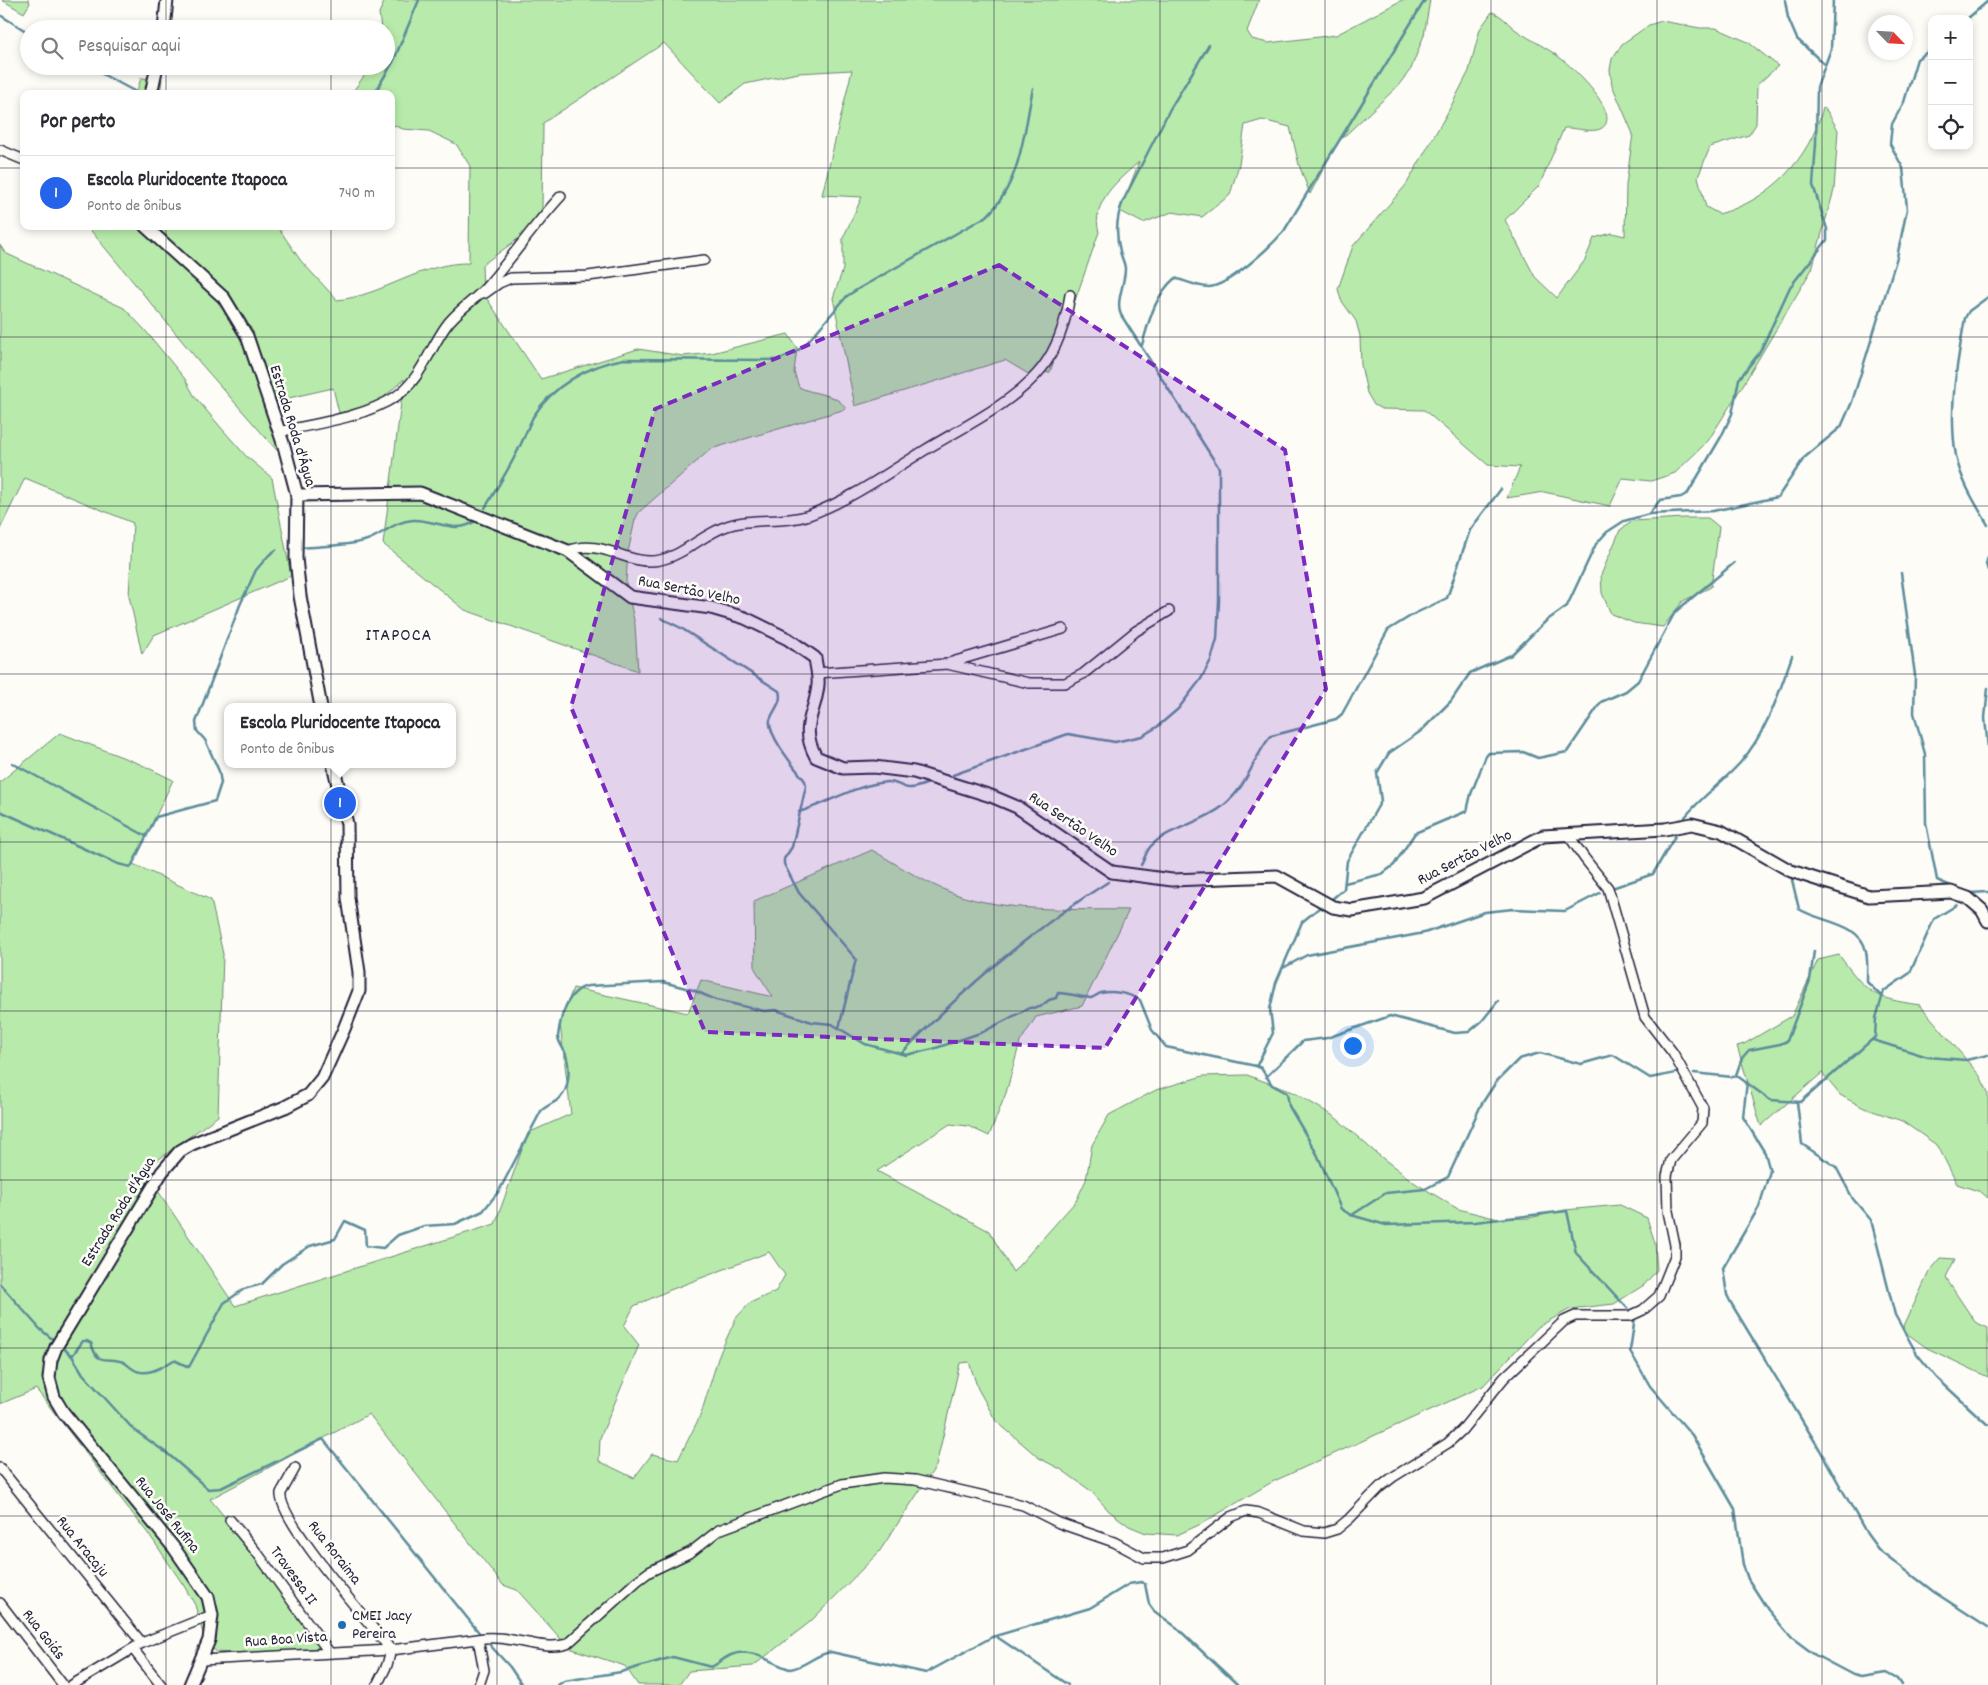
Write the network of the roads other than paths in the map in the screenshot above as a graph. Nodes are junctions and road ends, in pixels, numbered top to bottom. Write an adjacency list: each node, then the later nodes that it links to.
1 (167, 0): 2 (street)
2 (165, 20)
3 (155, 75): 4 (street)
4 (152, 90)
5 (0, 150): 6 (street)
6 (20, 158)
7 (562, 196): 11 (street)
8 (150, 230): 12 (street, Estrada Roda d'Água)
9 (704, 260): 11 (street)
10 (1070, 294): 14 (street)
11 (475, 298): 12 (street)
12 (279, 432): 13 (street, Estrada Roda d'Água)
13 (297, 496): 14 (street, Rua Sertão Velho); 19 (street, Estrada Roda d'Água)
14 (568, 551): 18 (street, Rua Sertão Velho)
15 (1169, 610): 17 (street)
16 (1063, 629): 17 (street)
17 (946, 664): 18 (street)
18 (817, 673): 21 (street, Rua Sertão Velho)
19 (320, 703)
20 (334, 768): 23 (street, Estrada Roda d'Água)
21 (1569, 836): 22 (street, Rua Sertão Velho); 29 (street, Rua Boa Vista)
22 (1988, 920)
23 (49, 1378): 28 (street, Rua José Rufina)
24 (0, 1468): 30 (street, Rua Aracaju)
25 (295, 1468): 32 (street, Rua Roraima)
26 (230, 1520): 33 (street, Travessa II)
27 (0, 1603): 35 (street, Rua Goiás)
28 (212, 1615): 30 (street); 34 (street, Rua José Rufina)
29 (478, 1639): 32 (street, Rua Boa Vista); 40 (street)
30 (142, 1643): 31 (street)
31 (133, 1649): 36 (street); 37 (street)
32 (391, 1650): 33 (street, Rua Boa Vista); 39 (street)
33 (329, 1652): 34 (street, Rua Boa Vista)
34 (201, 1660): 38 (street, Rua José Rufina)
35 (63, 1685)
36 (72, 1685)
37 (161, 1685)
38 (190, 1685)
39 (377, 1685)
40 (479, 1685)

